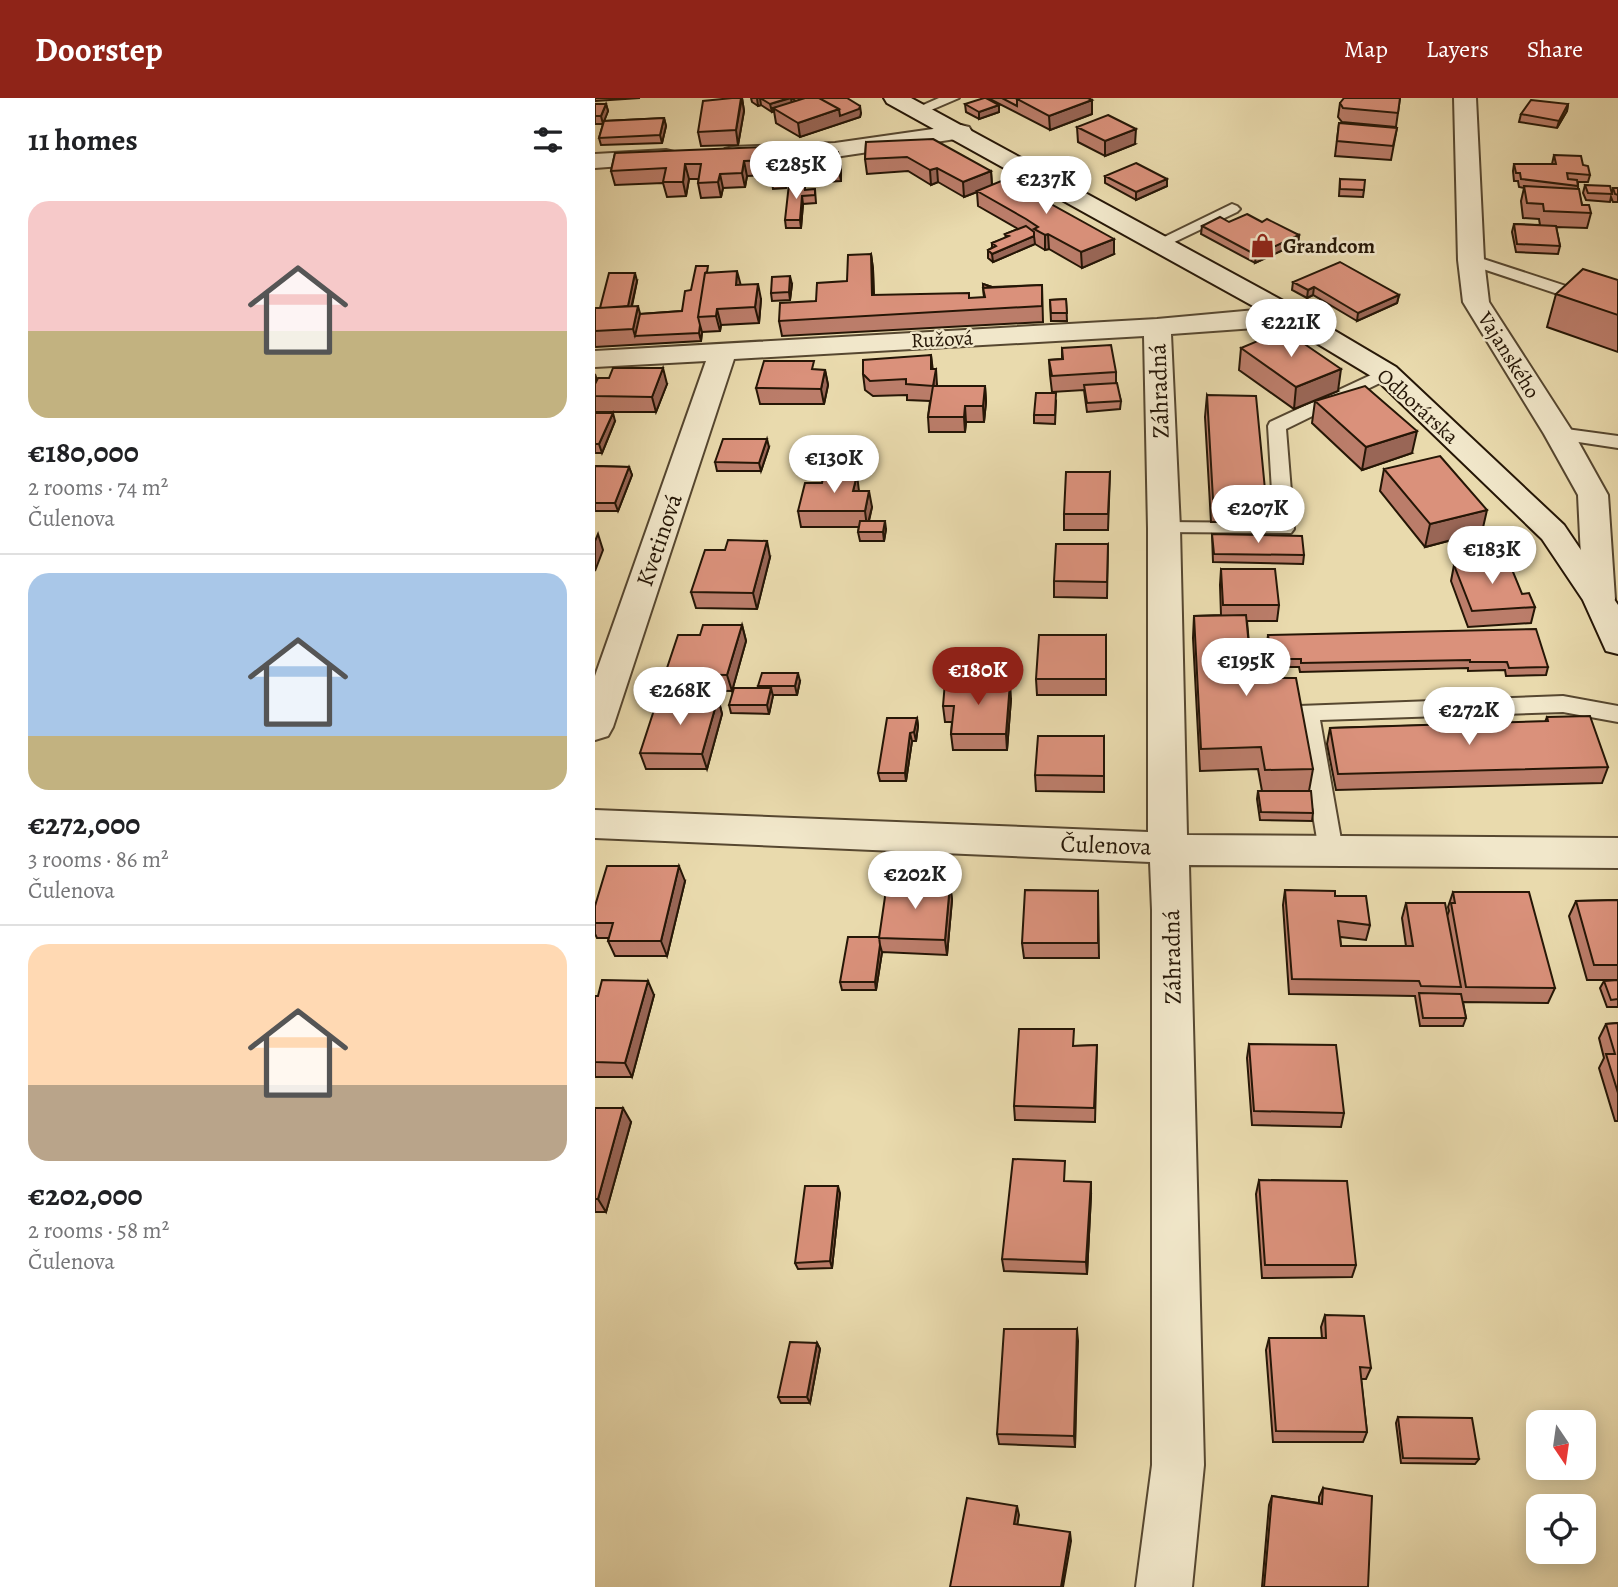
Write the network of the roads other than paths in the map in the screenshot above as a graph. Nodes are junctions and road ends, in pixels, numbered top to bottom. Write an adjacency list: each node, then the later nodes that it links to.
1 (895, 98): 4 (street, Odborárska)
2 (952, 98): 4 (lane)
3 (1465, 98): 11 (street, Vajanského)
4 (919, 110): 5 (street, Odborárska)
5 (961, 132): 6 (street); 10 (street, Odborárska)
6 (715, 155)
7 (688, 156): 8 (street)
8 (595, 161)
9 (1232, 209): 10 (lane)
10 (1160, 243): 13 (street, Odborárska)
11 (1471, 260): 12 (lane); 18 (street, Vajanského)
12 (1618, 309)
13 (1289, 315): 14 (street, Ružová); 17 (street, Odborárska)
14 (1157, 327): 15 (street, Ružová); 20 (street, Záhradná)
15 (723, 352): 16 (street, Ružová); 24 (street, Kvetinová)
16 (595, 359)
17 (1386, 373): 20 (lane); 21 (street, Odborárska)
18 (1559, 434): 19 (lane); 21 (street, Vajanského)
19 (1618, 442)
20 (1164, 528): 26 (street, Záhradná)
21 (1599, 599): 22 (street, Odborárska)
22 (1618, 643)
23 (1618, 714): 27 (lane)
24 (595, 727)
25 (595, 824): 26 (street, Čulenova)
26 (1170, 848): 27 (street, Čulenova); 29 (street, Záhradná)
27 (1331, 851): 28 (street, Čulenova)
28 (1618, 853)
29 (1164, 1587)

